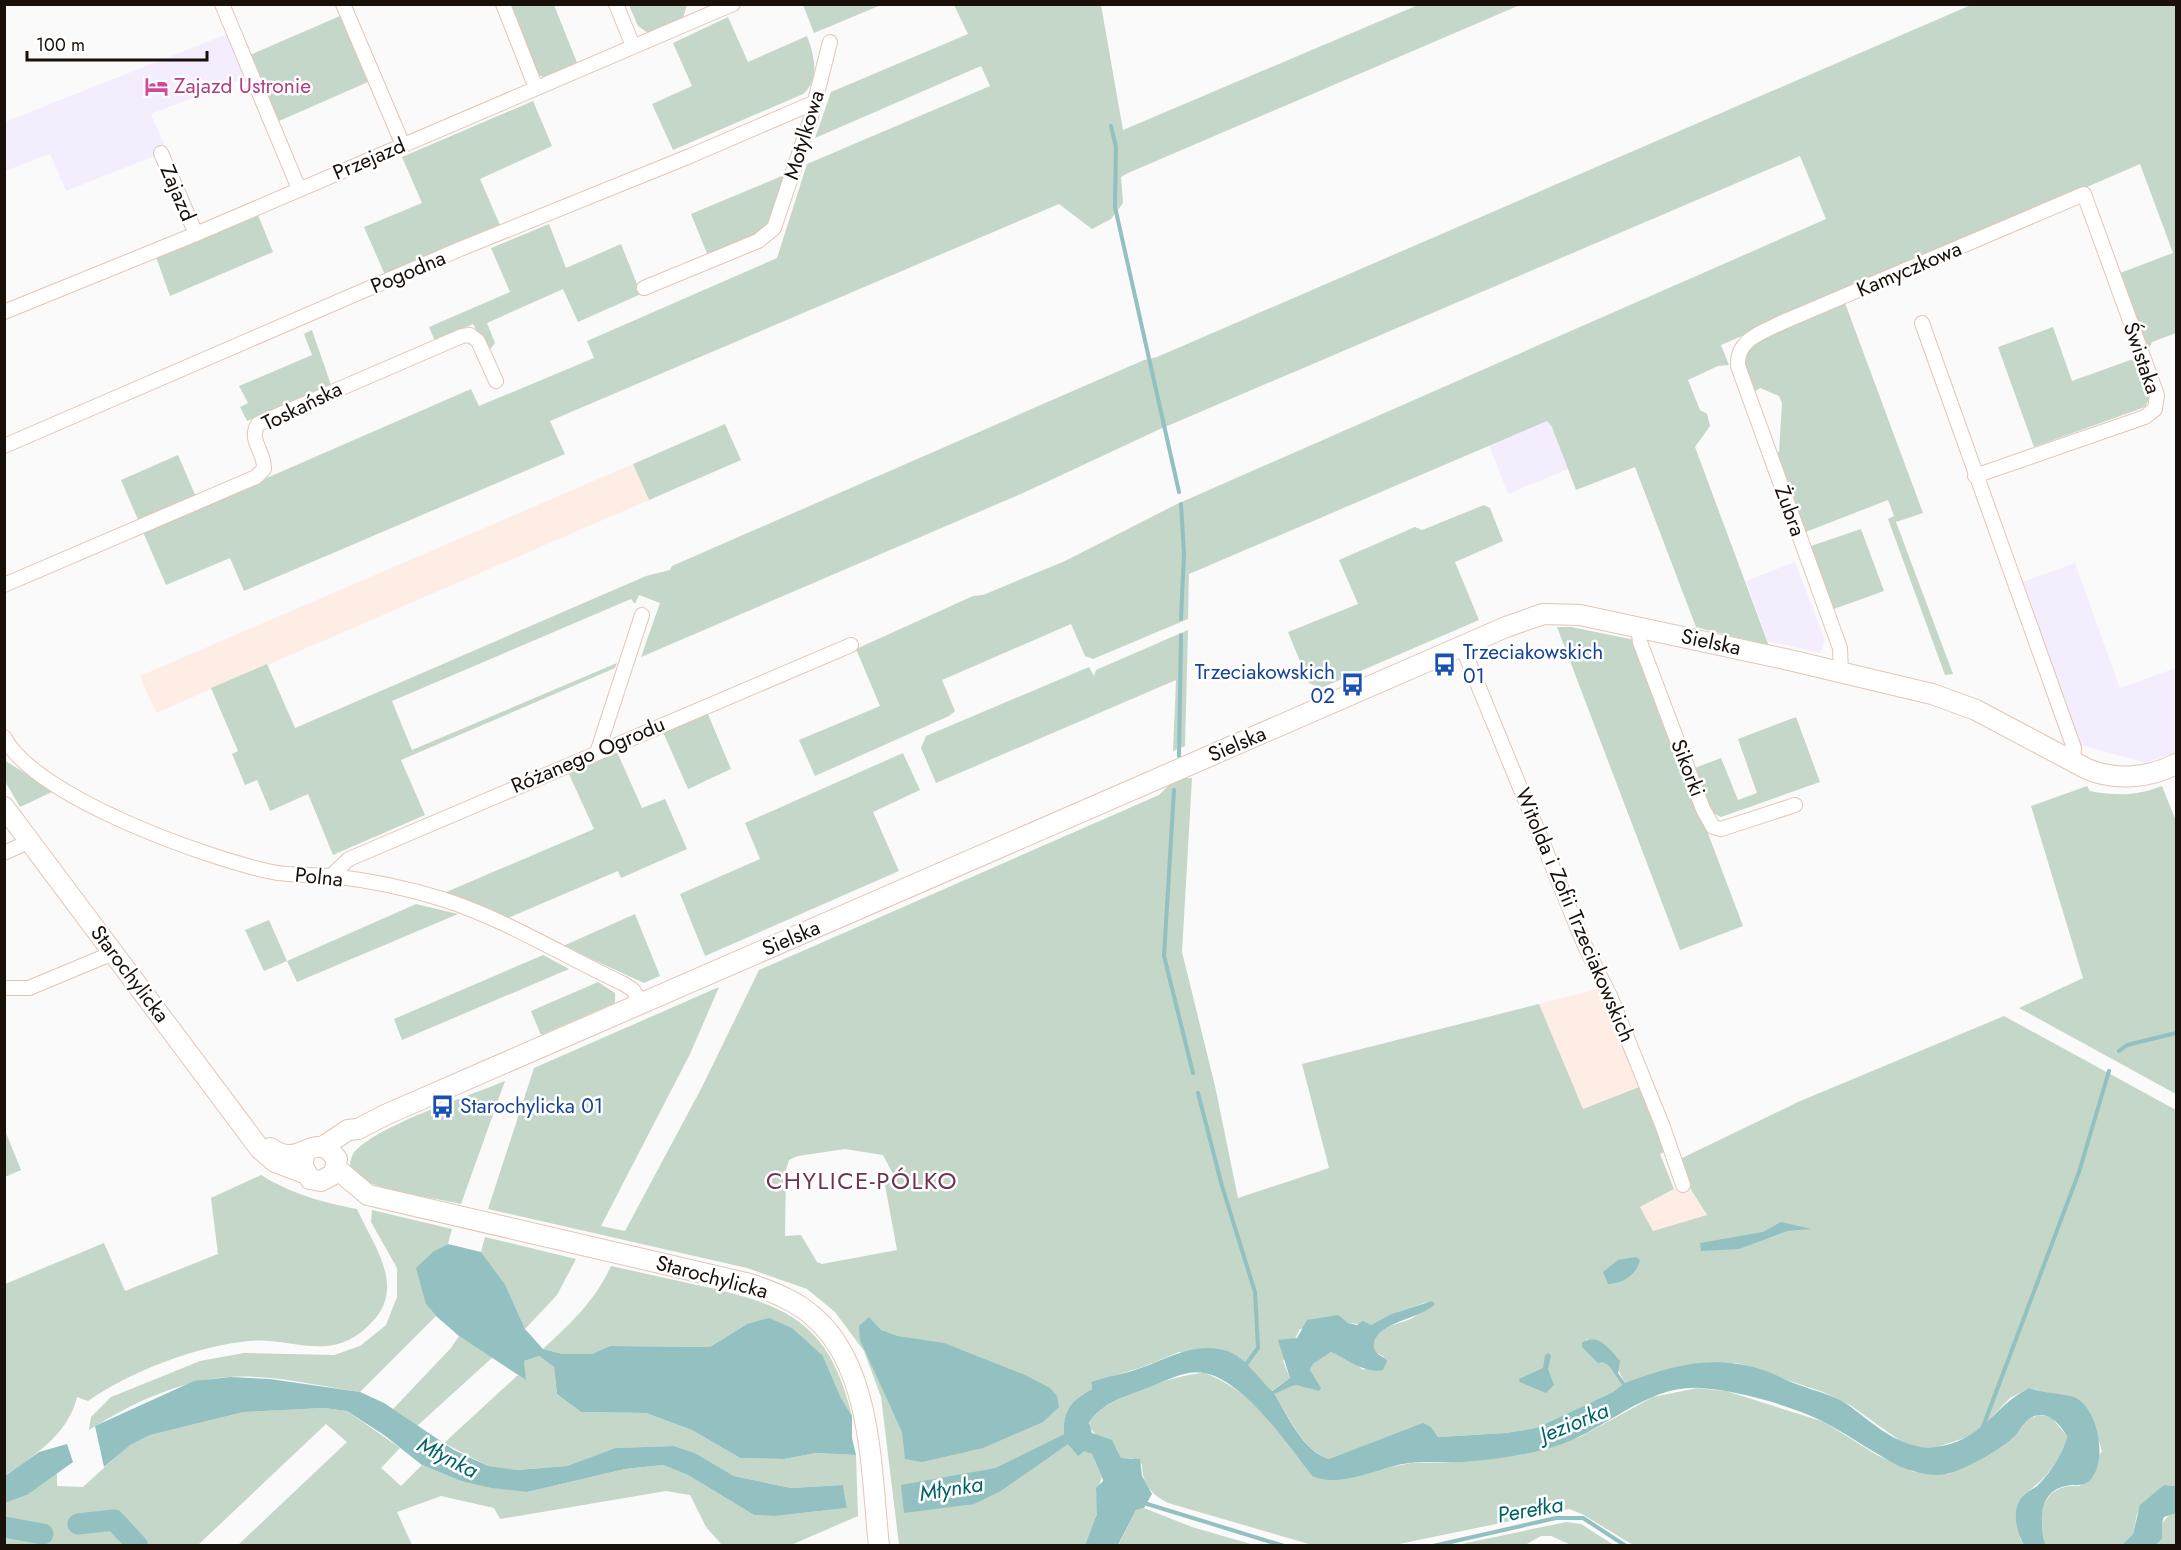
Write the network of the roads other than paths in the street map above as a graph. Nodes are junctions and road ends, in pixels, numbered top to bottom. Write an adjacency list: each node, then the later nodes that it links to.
1 (222, 4): 13 (street)
2 (343, 4): 11 (street)
3 (503, 4): 9 (street)
4 (616, 4): 8 (street)
5 (733, 4): 6 (street, Przejazd)
6 (698, 11): 8 (street, Przejazd)
7 (830, 42): 10 (street, Motylkowa)
8 (633, 46): 9 (street, Przejazd)
9 (536, 88): 11 (street, Przejazd)
10 (813, 103): 16 (street, Motylkowa); 21 (street, Pogodna)
11 (403, 145): 13 (street, Przejazd)
12 (161, 153): 15 (street, Zajazd)
13 (298, 189): 15 (street, Przejazd)
14 (2084, 194): 19 (street, Kamyczkowa); 22 (street, Świstaka)
15 (196, 234): 17 (street, Przejazd)
16 (644, 288)
17 (4, 312)
18 (1922, 323): 22 (street)
19 (1740, 351): 28 (street, Żubra)
20 (496, 381): 23 (street, Toskańska)
21 (4, 446)
22 (1975, 476): 31 (street)
23 (4, 585)
24 (642, 615): 30 (street)
25 (1638, 626): 27 (street, Sielska); 28 (street, Sielska); 33 (street, Sikorki)
26 (851, 645): 30 (street, Różanego Ogrodu)
27 (1462, 646): 40 (street, Sielska); 43 (street, Witolda i Zofii Trzeciakowskich)
28 (1841, 672): 31 (street, Sielska)
29 (4, 737): 37 (street, Polna)
30 (598, 750): 37 (street, Różanego Ogrodu)
31 (2073, 761): 32 (street, Sielska)
32 (2176, 764)
33 (1795, 805)
34 (4, 807): 35 (street, Starochylicka)
35 (30, 842): 36 (street); 38 (street, Starochylicka)
36 (4, 853)
37 (331, 876): 40 (street, Polna)
38 (113, 953): 39 (street); 41 (street, Starochylicka)
39 (4, 988)
40 (642, 1003): 42 (street, Sielska)
41 (255, 1140): 42 (street, Starochylicka); 42 (street, Starochylicka)
42 (326, 1162): 44 (street, Starochylicka)
43 (1683, 1185)
44 (879, 1545)

